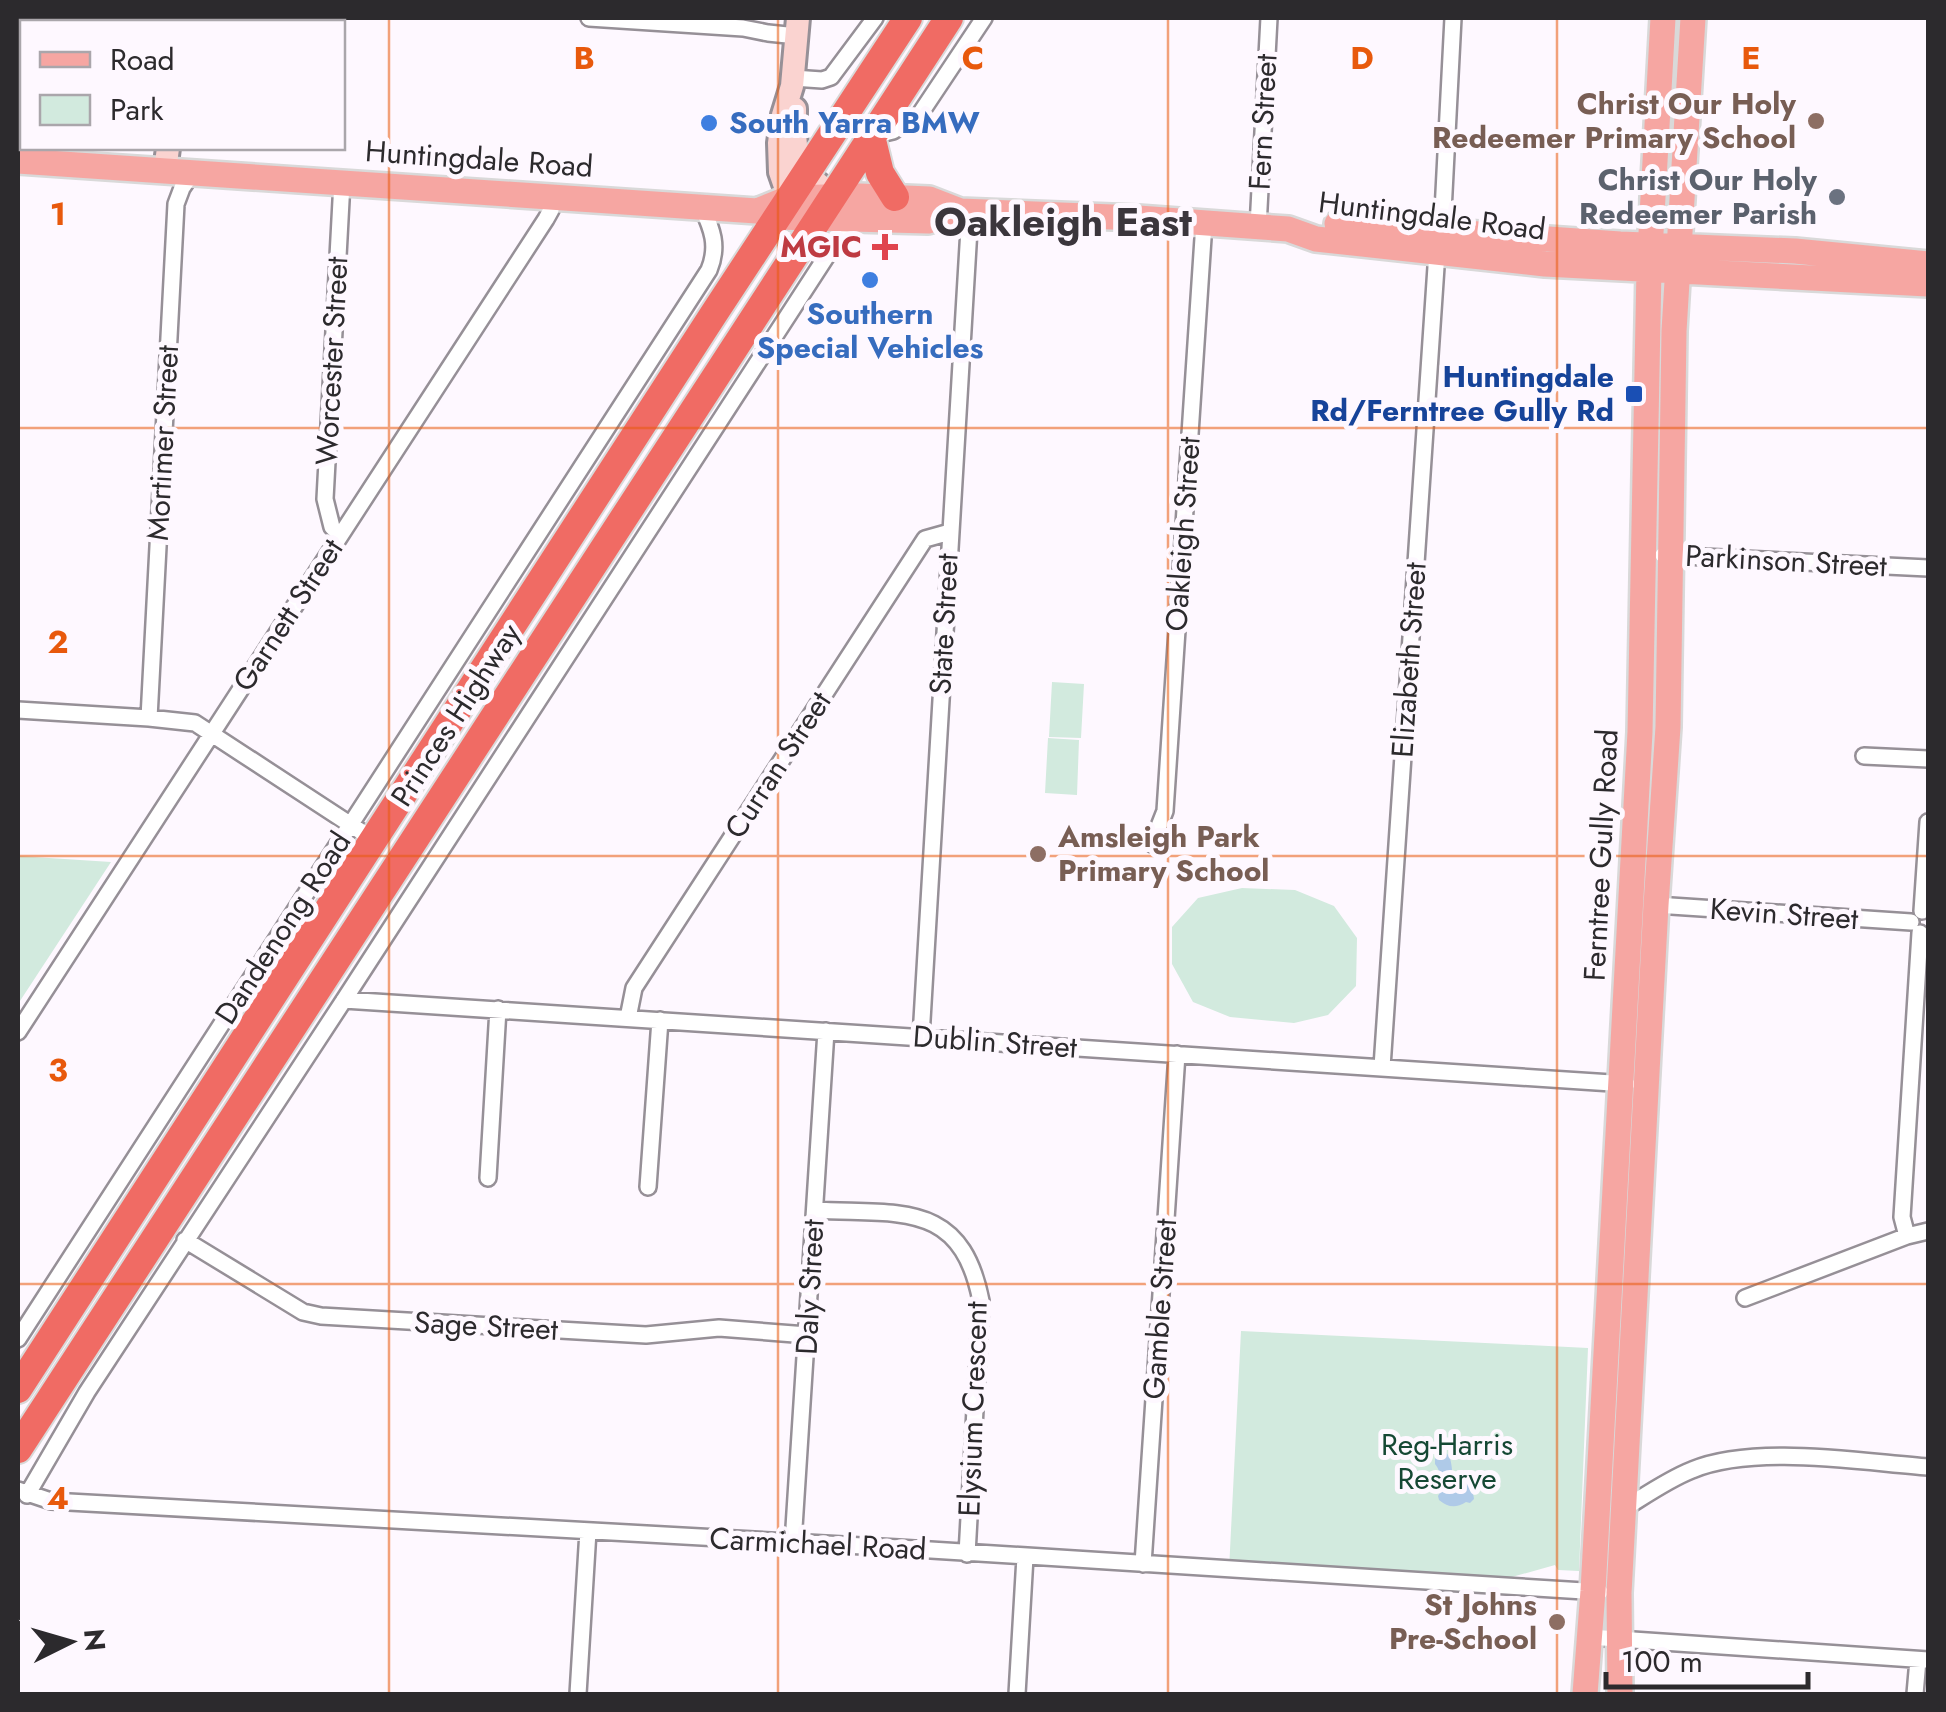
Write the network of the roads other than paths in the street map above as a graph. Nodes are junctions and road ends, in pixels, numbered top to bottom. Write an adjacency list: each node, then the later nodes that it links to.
1 (589, 18): 10 (street)
2 (878, 18): 11 (street); 12 (street)
3 (908, 18): 11 (highway, Princes Highway)
4 (949, 18): 13 (highway, Princes Highway)
5 (984, 18): 13 (street)
6 (1269, 18): 27 (street, Fern Street)
7 (1454, 18): 28 (street, Elizabeth Street)
8 (1664, 18): 29 (main road, Ferntree Gully Road)
9 (1692, 18): 30 (main road, Ferntree Gully Road)
10 (798, 27): 12 (street)
11 (884, 53): 17 (highway, Princes Highway)
12 (793, 82): 17 (street); 23 (street)
13 (871, 136): 20 (highway); 22 (highway, Princes Highway)
14 (166, 159): 15 (main road, Huntingdale Road); 16 (main road, Huntingdale Road)
15 (18, 161)
16 (193, 172): 18 (main road, Huntingdale Road); 42 (street, Mortimer Street)
17 (805, 172): 22 (street); 23 (highway, Princes Highway)
18 (342, 182): 19 (main road, Huntingdale Road); 37 (street, Worcester Street)
19 (552, 196): 21 (main road, Huntingdale Road); 37 (street, Garnett Street)
20 (896, 197): 22 (main road, Huntingdale Road); 24 (main road, Huntingdale Road)
21 (702, 207): 23 (main road, Huntingdale Road); 48 (street, Dandenong Road)
22 (825, 207): 23 (main road, Huntingdale Road); 25 (main road, Huntingdale Road); 34 (highway, Princes Highway)
23 (774, 208): 33 (highway, Princes Highway)
24 (965, 211): 25 (main road, Huntingdale Road); 26 (main road, Huntingdale Road); 36 (street, State Street)
25 (850, 220): 35 (street)
26 (1204, 223): 27 (main road, Huntingdale Road); 50 (street, Oakleigh Street)
27 (1258, 227): 28 (main road, Huntingdale Road)
28 (1440, 242): 29 (main road, Huntingdale Road); 61 (street, Elizabeth Street)
29 (1650, 257): 30 (main road, Huntingdale Road); 38 (main road, Ferntree Gully Road)
30 (1678, 257): 31 (main road, Huntingdale Road); 32 (main road, Huntingdale Road); 39 (main road, Ferntree Gully Road)
31 (1928, 264)
32 (1928, 284)
33 (713, 315): 34 (street); 49 (highway, Princes Highway)
34 (750, 326): 35 (street); 46 (highway, Princes Highway)
35 (762, 353): 46 (street)
36 (950, 532): 55 (street, Curran Street); 59 (street, State Street)
37 (340, 535): 43 (street, Garnett Street)
38 (1644, 554): 39 (street, Parkinson Street); 62 (main road, Ferntree Gully Road)
39 (1671, 556): 40 (street, Parkinson Street); 51 (main road, Ferntree Gully Road)
40 (1928, 568)
41 (18, 710): 42 (street)
42 (149, 718): 43 (street)
43 (211, 734): 48 (street); 58 (street, Garnett Street)
44 (1864, 756): 45 (street)
45 (1928, 759)
46 (481, 761): 53 (street); 71 (highway, Princes Highway)
47 (1928, 822): 52 (street)
48 (349, 825): 49 (street); 70 (street, Dandenong Road)
49 (374, 840): 70 (highway, Princes Highway)
50 (1152, 844)
51 (1656, 906): 52 (street, Kevin Street); 62 (main road, Ferntree Gully Road)
52 (1922, 922): 66 (street)
53 (344, 1000): 54 (street, Dublin Street); 67 (street)
54 (498, 1009): 55 (street, Dublin Street); 63 (street)
55 (628, 1018): 56 (street, Dublin Street)
56 (660, 1020): 57 (street, Dublin Street); 64 (street)
57 (826, 1031): 59 (street, Dublin Street); 65 (street, Daly Street)
58 (18, 1032)
59 (921, 1037): 60 (street, Dublin Street)
60 (1177, 1054): 61 (street, Dublin Street); 81 (street, Gamble Street)
61 (1382, 1067): 62 (street, Dublin Street)
62 (1634, 1084): 76 (main road, Ferntree Gully Road); 82 (main road, Ferntree Gully Road)
63 (488, 1178)
64 (648, 1187)
65 (815, 1210): 69 (street, Daly Street); 79 (street, Elysium Crescent)
66 (1922, 1237): 68 (street)
67 (185, 1240): 69 (street, Sage Street); 75 (street)
68 (1745, 1298)
69 (807, 1335): 78 (street, Daly Street)
70 (26, 1336): 71 (street); 72 (highway, Princes Highway)
71 (74, 1361): 73 (highway, Princes Highway)
72 (18, 1389)
73 (18, 1449)
74 (1928, 1466): 76 (street)
75 (22, 1492): 77 (street, Carmichael Road)
76 (1625, 1508): 82 (main road, Ferntree Gully Road)
77 (588, 1531): 78 (street, Carmichael Road); 86 (street)
78 (793, 1542): 79 (street, Carmichael Road)
79 (967, 1554): 80 (street, Carmichael Road)
80 (1025, 1557): 81 (street, Carmichael Road); 87 (street)
81 (1142, 1564): 82 (street, Carmichael Road)
82 (1606, 1592): 83 (main road, Ferntree Gully Road); 84 (main road, Ferntree Gully Road)
83 (1589, 1637): 84 (street); 88 (main road, Ferntree Gully Road)
84 (1619, 1638): 85 (street); 89 (main road, Ferntree Gully Road)
85 (1923, 1660): 90 (street)
86 (578, 1694)
87 (1017, 1694)
88 (1584, 1694)
89 (1620, 1694)
90 (1916, 1694)

